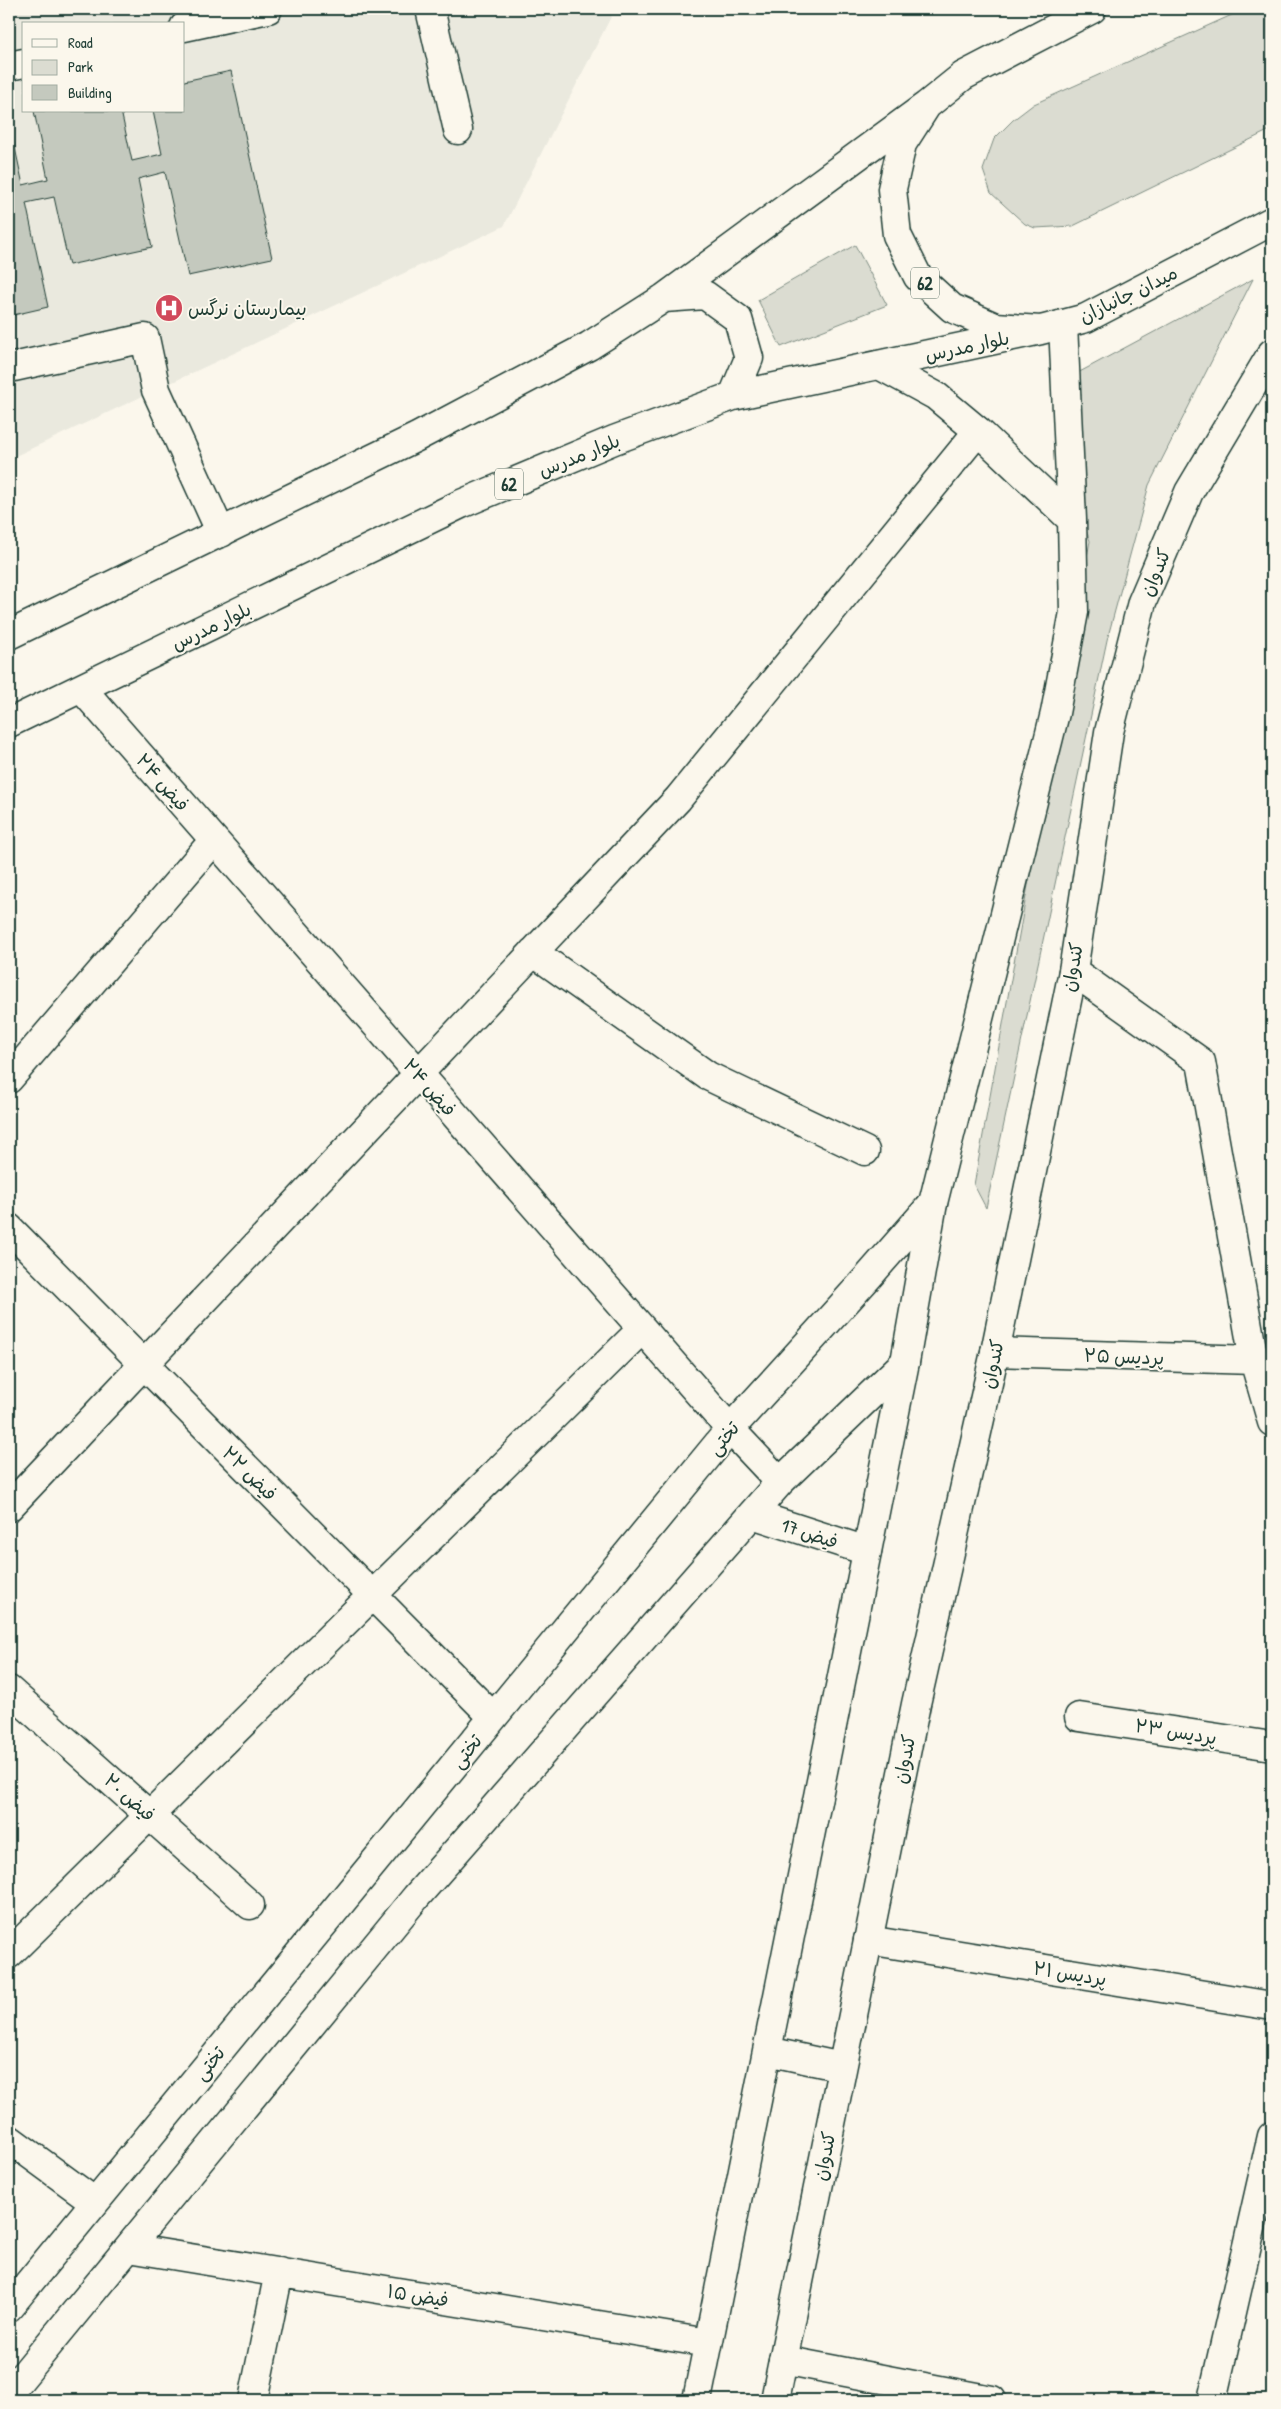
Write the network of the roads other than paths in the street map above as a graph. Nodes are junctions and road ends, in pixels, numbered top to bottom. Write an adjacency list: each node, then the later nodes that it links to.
1 (268, 9): 4 (main road)
2 (430, 9): 8 (main road)
3 (1092, 9): 7 (main road, میدان جانبازان / 62)
4 (185, 28)
5 (22, 63): 6 (main road)
6 (9, 66)
7 (927, 105): 10 (main road, 62); 11 (main road, میدان جانبازان / 62)
8 (458, 130)
9 (1272, 221): 11 (main road, میدان جانبازان / 62)
10 (664, 298): 15 (main road); 18 (main road, 62)
11 (1052, 327): 13 (main road, بلوار مدرس / 62); 17 (main road)
12 (1272, 353): 24 (main road, کندوان)
13 (879, 365): 15 (main road, بلوار مدرس / 62); 16 (main road)
14 (9, 368): 18 (main road)
15 (733, 396): 20 (main road, بلوار مدرس / 62)
16 (978, 431): 17 (main road); 23 (main road)
17 (1072, 520): 28 (main road)
18 (221, 533): 19 (main road, 62)
19 (9, 635)
20 (82, 689): 21 (main road, بلوار مدرس / 62); 22 (main road, فیض ۲۴)
21 (9, 723)
22 (214, 840): 25 (main road, فیض ۲۴); 26 (main road)
23 (533, 952): 25 (main road); 27 (main road)
24 (1073, 971): 31 (main road, کندوان); 32 (main road)
25 (418, 1074): 30 (main road, فیض ۲۴); 34 (main road)
26 (9, 1078)
27 (865, 1151)
28 (932, 1203): 33 (main road); 36 (main road, تختی)
29 (9, 1228): 34 (main road, فیض ۲۲)
30 (642, 1329): 36 (main road, فیض ۲۴); 41 (main road)
31 (995, 1352): 32 (main road, پردیس ۲۵); 48 (main road, کندوان)
32 (1254, 1360): 35 (main road)
33 (905, 1362): 37 (main road); 40 (main road)
34 (143, 1365): 38 (main road); 41 (main road, فیض ۲۲)
35 (1272, 1422)
36 (730, 1429): 37 (main road, فیض ۲۴); 43 (main road, تختی)
37 (780, 1482): 39 (main road)
38 (9, 1506)
39 (752, 1514): 40 (main road, فیض 17); 56 (main road)
40 (867, 1551): 51 (main road)
41 (372, 1595): 43 (main road, فیض ۲۲); 46 (main road)
42 (9, 1690): 46 (main road, فیض ۲۰)
43 (494, 1717): 55 (main road, تختی)
44 (1079, 1717): 45 (main road, پردیس ۲۳)
45 (1272, 1746)
46 (150, 1814): 47 (main road, فیض ۲۰); 49 (main road)
47 (250, 1905)
48 (868, 1940): 50 (main road, پردیس ۲۱); 52 (main road, کندوان)
49 (9, 1954)
50 (1272, 2006)
51 (767, 2051): 52 (main road); 59 (main road)
52 (842, 2067): 60 (main road, کندوان)
53 (1272, 2136): 66 (main road)
54 (9, 2139): 55 (main road)
55 (95, 2202): 58 (main road, تختی)
56 (129, 2248): 57 (main road, فیض ۱۵); 61 (main road)
57 (279, 2272): 59 (main road, فیض ۱۵); 62 (main road)
58 (9, 2307)
59 (708, 2343): 63 (main road)
60 (784, 2360): 64 (main road, کندوان); 65 (main road)
61 (9, 2392)
62 (253, 2400)
63 (697, 2400)
64 (776, 2400)
65 (992, 2400)
66 (1212, 2400)

